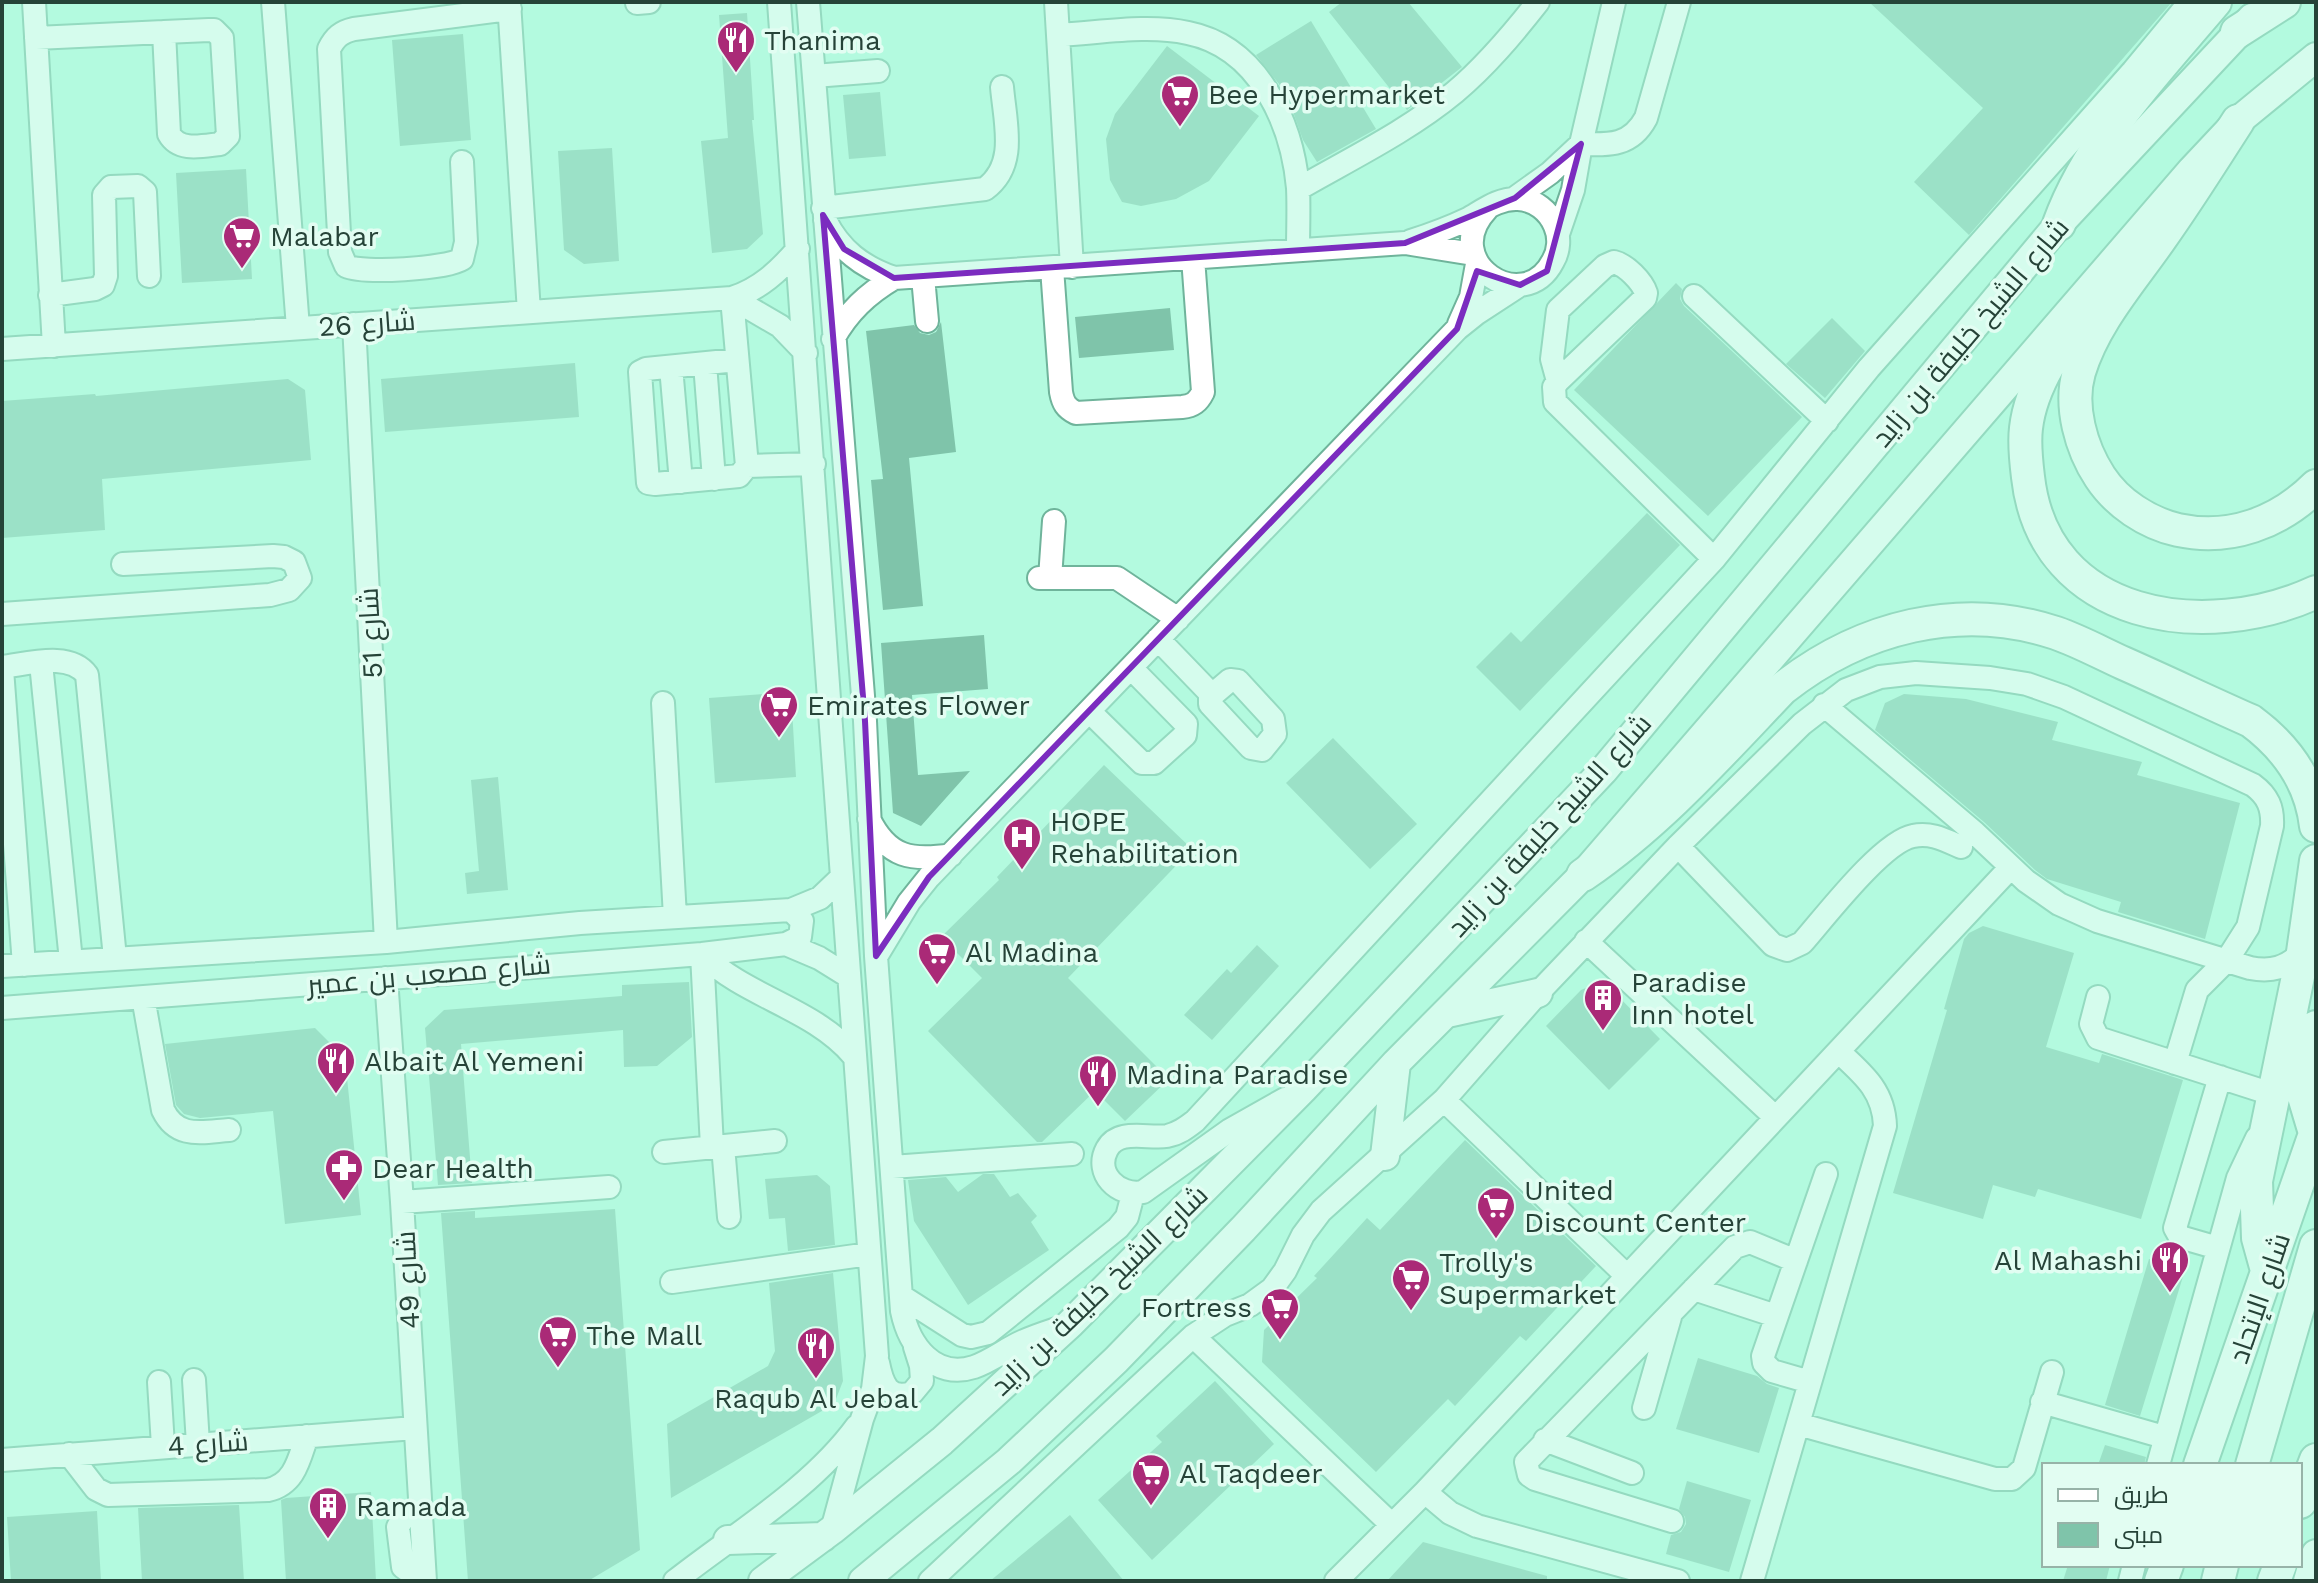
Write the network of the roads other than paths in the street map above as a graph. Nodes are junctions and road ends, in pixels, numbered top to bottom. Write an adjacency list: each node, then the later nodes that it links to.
1 (34, 2): 19 (street)
2 (273, 2): 50 (street)
3 (649, 2): 14 (street)
4 (779, 2): 35 (street)
5 (808, 2): 22 (street)
6 (1056, 2): 18 (street)
7 (1538, 2): 27 (street)
8 (1614, 2): 25 (street)
9 (1679, 2): 25 (street)
10 (2190, 2): 60 (street)
11 (2215, 2): 31 (highway)
12 (2268, 2): 17 (main road, شارع الشيخ خليفة بن زايد)
13 (2284, 2): 17 (highway)
14 (637, 3)
15 (509, 6): 26 (street); 47 (street)
16 (164, 32): 16 (street); 19 (street)
17 (2237, 32): 31 (main road, شارع الشيخ خليفة بن زايد)
18 (1058, 35): 27 (street); 39 (street)
19 (36, 38): 44 (street)
20 (2316, 57): 24 (main road, شارع الشيخ خليفة بن زايد)
21 (878, 71): 22 (street)
22 (814, 76): 30 (street)
23 (1002, 87): 30 (street)
24 (2238, 121): 32 (main road, شارع الشيخ خليفة بن زايد); 65 (highway)
25 (1581, 144): 28 (street); 33 (street)
26 (462, 162)
27 (1298, 189): 36 (street)
28 (1515, 198): 29 (street); 33 (street)
29 (1487, 209): 34 (street); 38 (street)
30 (823, 212): 42 (street); 52 (street)
31 (2059, 224): 114 (main road, شارع الشيخ خليفة بن زايد)
32 (2143, 226): 69 (highway); 87 (main road, شارع الشيخ خليفة بن زايد)
33 (1558, 234): 43 (street)
34 (1405, 243): 36 (street); 38 (street)
35 (798, 249): 46 (street, شارع 26); 55 (street)
36 (1298, 250): 37 (street)
37 (1193, 258): 39 (street); 39 (street)
38 (1475, 259): 43 (street); 51 (street)
39 (1062, 268): 41 (street)
40 (149, 276): 44 (street)
41 (923, 277): 42 (street); 48 (street)
42 (894, 278): 52 (street)
43 (1520, 285): 51 (street)
44 (50, 295): 53 (street)
45 (1694, 296): 60 (street)
46 (732, 298): 47 (street, شارع 26); 55 (street); 56 (street)
47 (529, 312): 49 (street, شارع 26)
48 (927, 321)
49 (354, 324): 50 (street, شارع 26); 92 (street, شارع 51)
50 (298, 328): 53 (street, شارع 26)
51 (1457, 329): 71 (street)
52 (833, 339): 80 (street)
53 (54, 346): 54 (street, شارع 26)
54 (2, 349)
55 (806, 353): 61 (street)
56 (737, 360): 57 (street); 62 (street)
57 (705, 364): 58 (street); 63 (street)
58 (671, 367): 64 (street); 64 (street)
59 (1558, 381): 59 (street); 67 (street)
60 (1827, 421): 67 (street)
61 (814, 464): 62 (street); 88 (street)
62 (747, 466): 63 (street)
63 (714, 479): 64 (street)
64 (681, 482)
65 (2316, 486)
66 (1054, 521): 71 (street)
67 (1714, 559): 128 (street)
68 (123, 564): 70 (street)
69 (2316, 592)
70 (2, 614)
71 (1178, 619): 72 (street)
72 (1158, 639): 75 (street); 76 (street)
73 (41, 663): 74 (street); 97 (street); 99 (street)
74 (2, 668): 100 (street)
75 (1131, 668): 79 (street); 79 (street)
76 (1212, 695)
77 (663, 703): 90 (street)
78 (1824, 705): 82 (street); 86 (street); 98 (street)
79 (1089, 711): 84 (street)
80 (868, 817): 84 (street); 96 (street)
81 (2316, 826): 87 (highway)
82 (1678, 846): 83 (street); 91 (street)
83 (1961, 847)
84 (951, 855): 96 (street)
85 (2316, 861): 94 (highway)
86 (2011, 867): 98 (street); 109 (street)
87 (1583, 875): 107 (main road, شارع الشيخ خليفة بن زايد)
88 (842, 877): 89 (street, شارع مصعب بن عمير); 101 (street)
89 (791, 910): 90 (street, شارع مصعب بن عمير); 93 (street)
90 (675, 917): 92 (street, شارع مصعب بن عمير)
91 (1586, 941): 103 (street); 117 (street)
92 (386, 942): 97 (street, شارع مصعب بن عمير)
93 (786, 944): 95 (street, شارع مصعب بن عمير); 101 (street)
94 (2303, 952): 98 (street); 116 (highway)
95 (702, 954): 102 (street, شارع مصعب بن عمير); 110 (street); 121 (street)
96 (876, 956): 125 (street)
97 (115, 958): 99 (street, شارع مصعب بن عمير)
98 (2227, 960): 112 (street)
99 (71, 961): 100 (street, شارع مصعب بن عمير)
100 (13, 966)
101 (848, 976): 110 (street)
102 (386, 978): 104 (street, شارع مصعب بن عمير); 129 (street, شارع 49)
103 (1538, 993): 107 (main road); 115 (street)
104 (143, 997): 106 (street, شارع مصعب بن عمير); 118 (street)
105 (2098, 997): 112 (street)
106 (2, 1008)
107 (1447, 1013): 111 (main road, شارع الشيخ خليفة بن زايد)
108 (2316, 1027): 119 (highway)
109 (1839, 1052): 117 (street); 149 (street)
110 (853, 1055): 133 (street)
111 (1396, 1063): 124 (main road); 174 (main road, شارع الشيخ خليفة بن زايد)
112 (2175, 1063): 113 (street)
113 (2220, 1077): 116 (street); 132 (street)
114 (1303, 1089): 128 (street); 142 (main road, شارع الشيخ خليفة بن زايد)
115 (1444, 1100): 124 (street); 136 (street)
116 (2272, 1108): 132 (street); 135 (highway)
117 (1775, 1117): 136 (street)
118 (229, 1130)
119 (2316, 1132): 135 (highway, شارع الإتحاد)
120 (775, 1141): 121 (street)
121 (718, 1146): 122 (street); 130 (street)
122 (664, 1152)
123 (1072, 1154): 125 (street)
124 (1385, 1156): 143 (street)
125 (892, 1167): 139 (street)
126 (1826, 1174): 134 (street)
127 (609, 1187): 129 (street)
128 (1133, 1194): 139 (street)
129 (402, 1202): 154 (street, شارع 49)
130 (729, 1217)
131 (2316, 1246): 165 (highway, شارع الإتحاد)
132 (2218, 1248): 156 (street)
133 (869, 1254): 137 (street); 145 (street)
134 (1796, 1261): 138 (street); 141 (street)
135 (2268, 1274): 164 (highway, شارع الإتحاد)
136 (1627, 1276): 167 (street)
137 (672, 1282)
138 (1694, 1289): 140 (street); 141 (street)
139 (901, 1296): 144 (street)
140 (1671, 1312): 151 (street); 157 (street)
141 (1776, 1316): 149 (street)
142 (1070, 1324): 144 (street); 171 (main road, شارع الشيخ خليفة بن زايد)
143 (1193, 1336): 170 (street); 178 (street)
144 (915, 1346): 145 (street)
145 (877, 1356): 152 (street)
146 (2052, 1372): 150 (street)
147 (194, 1380): 158 (street)
148 (159, 1382): 159 (street)
149 (1810, 1382): 153 (street)
150 (2042, 1402): 153 (street); 156 (street)
151 (1644, 1408)
152 (862, 1419): 171 (street); 172 (street)
153 (1798, 1424): 181 (street)
154 (415, 1428): 155 (street, شارع 4); 175 (street, شارع 49)
155 (307, 1436): 158 (street, شارع 4); 160 (street)
156 (2164, 1437): 163 (street)
157 (1545, 1440): 166 (street); 169 (street)
158 (198, 1444): 159 (street, شارع 4)
159 (163, 1446): 160 (street, شارع 4)
160 (69, 1454): 161 (street, شارع 4)
161 (2, 1460)
162 (2316, 1460): 168 (highway)
163 (2158, 1463)
164 (2201, 1463)
165 (2253, 1463)
166 (1632, 1473)
167 (1425, 1492): 170 (street); 180 (street)
168 (2302, 1497)
169 (1672, 1521)
170 (1392, 1525): 179 (street)
171 (828, 1534): 172 (main road); 177 (main road, شارع الشيخ خليفة بن زايد)
172 (728, 1540): 176 (street)
173 (2316, 1554): 182 (main road)
174 (873, 1577)
175 (425, 1578)
176 (675, 1581)
177 (763, 1581)
178 (930, 1581)
179 (1336, 1581)
180 (1678, 1581)
181 (1752, 1581)
182 (2308, 1581)

